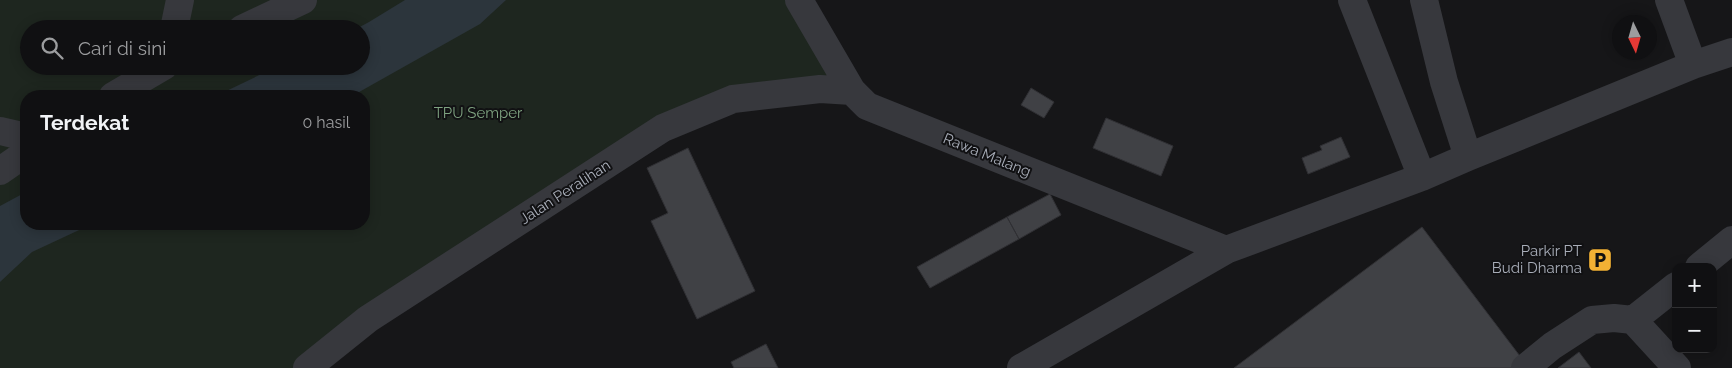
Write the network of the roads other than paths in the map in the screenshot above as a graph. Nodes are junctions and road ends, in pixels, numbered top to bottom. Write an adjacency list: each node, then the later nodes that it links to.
1 (180, 0): 7 (street)
2 (303, 0): 8 (street)
3 (798, 0): 13 (street, Rawa Malang)
4 (1352, 0): 19 (street)
5 (1424, 0): 17 (street)
6 (1669, 0): 10 (street)
7 (176, 20)
8 (261, 20)
9 (1732, 52): 10 (street)
10 (1693, 65): 17 (street)
11 (149, 75): 12 (street)
12 (123, 90)
13 (852, 91): 21 (street, Rawa Malang); 25 (street, Jalan Peralihan)
14 (0, 131): 15 (street)
15 (20, 136)
16 (20, 157): 18 (street)
17 (1468, 157): 19 (street)
18 (0, 171)
19 (1422, 178): 21 (street)
20 (1732, 240): 22 (street)
21 (1226, 250): 26 (street)
22 (1704, 263)
23 (1672, 289): 24 (street)
24 (1633, 320): 27 (street); 28 (street)
25 (307, 368)
26 (1021, 368)
27 (1525, 368)
28 (1677, 368)

